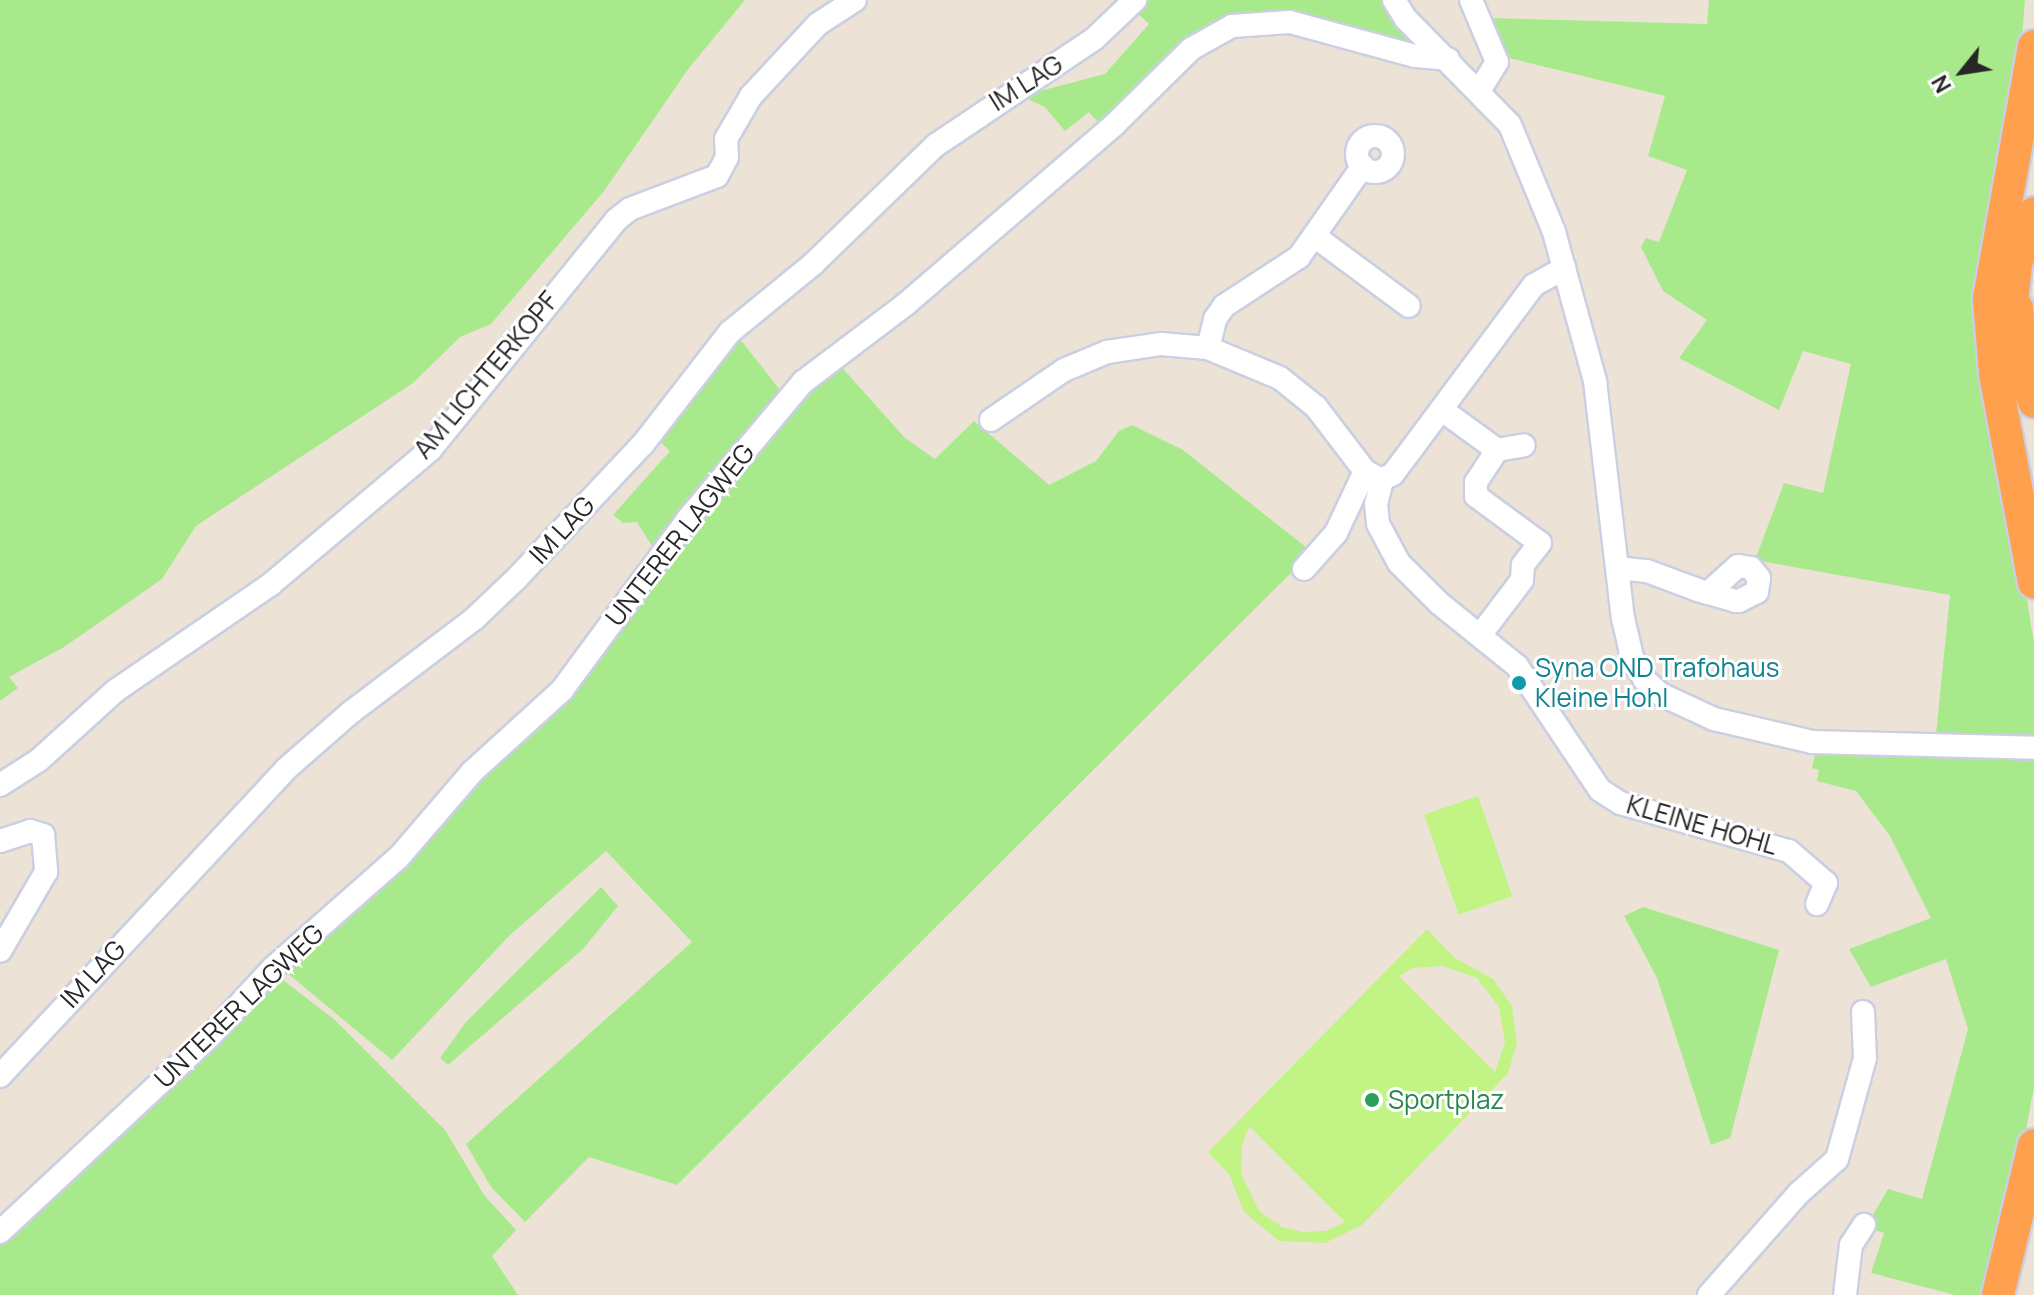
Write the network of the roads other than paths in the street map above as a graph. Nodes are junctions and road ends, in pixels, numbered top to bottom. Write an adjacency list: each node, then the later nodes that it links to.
1 (855, 0): 30 (street, AM LICHTERKOPF)
2 (1135, 0): 35 (street, IM LAG)
3 (1394, 0): 6 (street)
4 (1471, 0): 7 (street)
5 (2034, 46): 16 (highway)
6 (1448, 59): 7 (street); 38 (street, UNTERER LAGWEG)
7 (1479, 91): 13 (street)
8 (1363, 166): 11 (street)
9 (2034, 185): 16 (highway)
10 (2034, 213): 12 (highway)
11 (1317, 238): 14 (street); 15 (street)
12 (2016, 264): 17 (highway); 23 (highway)
13 (1565, 268): 18 (street); 24 (street)
14 (1409, 306)
15 (1208, 348): 19 (street); 22 (street)
16 (1995, 374): 26 (highway)
17 (2034, 402)
18 (1442, 410): 21 (street); 22 (street)
19 (991, 420)
20 (1524, 445): 21 (street)
21 (1497, 450): 28 (street)
22 (1373, 476): 25 (street); 28 (street, KLEINE HOHL)
23 (2034, 499)
24 (1617, 568): 27 (street); 29 (street)
25 (1304, 569)
26 (2034, 582)
27 (1708, 593)
28 (1481, 634): 32 (street, KLEINE HOHL)
29 (2034, 748)
30 (0, 785)
31 (0, 841): 33 (street)
32 (1817, 904)
33 (0, 951)
34 (1863, 1012): 40 (street)
35 (0, 1076)
36 (2034, 1145): 42 (highway)
37 (1864, 1225): 41 (street)
38 (0, 1232)
39 (2034, 1236): 43 (highway)
40 (1709, 1295)
41 (1845, 1295)
42 (1998, 1295)
43 (2018, 1295)

